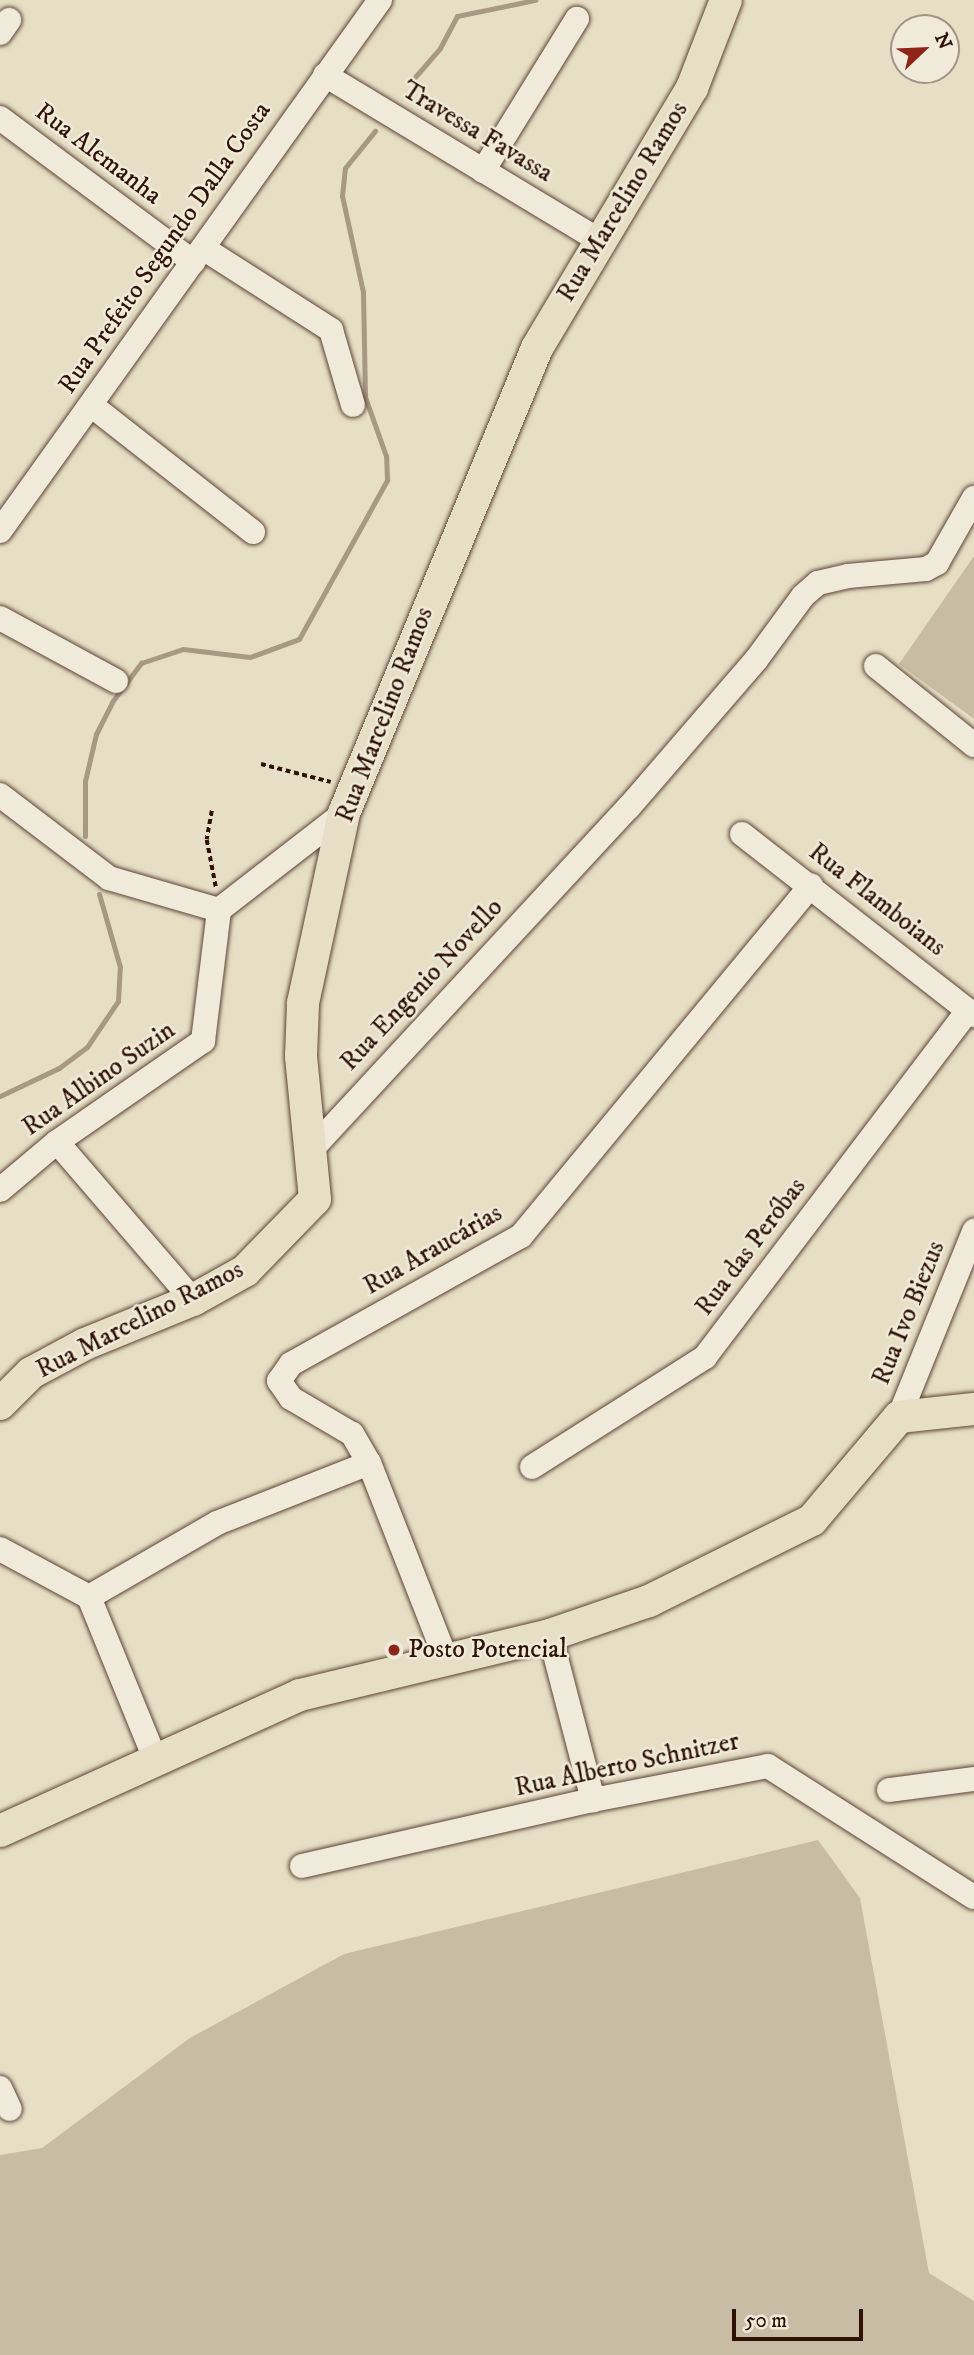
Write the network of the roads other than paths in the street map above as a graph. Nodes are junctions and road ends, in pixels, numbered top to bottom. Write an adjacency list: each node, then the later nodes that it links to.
1 (380, 0): 4 (street, Rua Prefeito Segundo Dalla Costa)
2 (726, 0): 7 (main road, Rua Marcelino Ramos)
3 (577, 19): 6 (street)
4 (325, 75): 6 (street, Travessa Favassa); 8 (street, Rua Prefeito Segundo Dalla Costa)
5 (0, 118): 8 (street, Rua Alemanha)
6 (484, 171): 7 (street, Travessa Favassa)
7 (598, 240): 19 (main road, Rua Marcelino Ramos)
8 (198, 255): 9 (street, Rua Prefeito Segundo Dalla Costa); 10 (street, Rua Alemanha)
9 (91, 405): 12 (street, Rua Prefeito Segundo Dalla Costa); 13 (street)
10 (353, 405)
11 (974, 498): 25 (street, Rua Engenio Novello)
12 (0, 531)
13 (253, 532)
14 (0, 618): 16 (street)
15 (876, 666): 17 (street)
16 (117, 681)
17 (974, 745)
18 (0, 795): 22 (street)
19 (344, 813): 22 (street); 25 (main road, Rua Marcelino Ramos)
20 (742, 834): 21 (street, Rua Flamboians)
21 (811, 886): 23 (street, Rua Flamboians); 32 (street, Rua Araucárias)
22 (219, 910): 24 (street, Rua Albino Suzin)
23 (971, 1012): 33 (street, Rua das Peróbas)
24 (57, 1142): 26 (street, Rua Albino Suzin); 28 (street)
25 (311, 1150): 28 (main road, Rua Marcelino Ramos)
26 (0, 1190)
27 (974, 1231): 31 (street, Rua Ivo Biezus)
28 (193, 1300): 29 (main road, Rua Marcelino Ramos)
29 (0, 1404)
30 (974, 1409): 31 (main road)
31 (899, 1417): 36 (main road)
32 (369, 1463): 35 (street); 37 (street, Rua Araucárias)
33 (532, 1467)
34 (0, 1549): 35 (street)
35 (89, 1597): 38 (street)
36 (550, 1635): 37 (main road); 41 (street)
37 (446, 1659): 38 (main road)
38 (156, 1761): 42 (main road)
39 (974, 1779): 40 (street)
40 (889, 1790)
41 (593, 1800): 43 (street, Rua Alberto Schnitzer); 44 (street, Rua Alberto Schnitzer)
42 (0, 1831)
43 (302, 1866)
44 (974, 1897)

